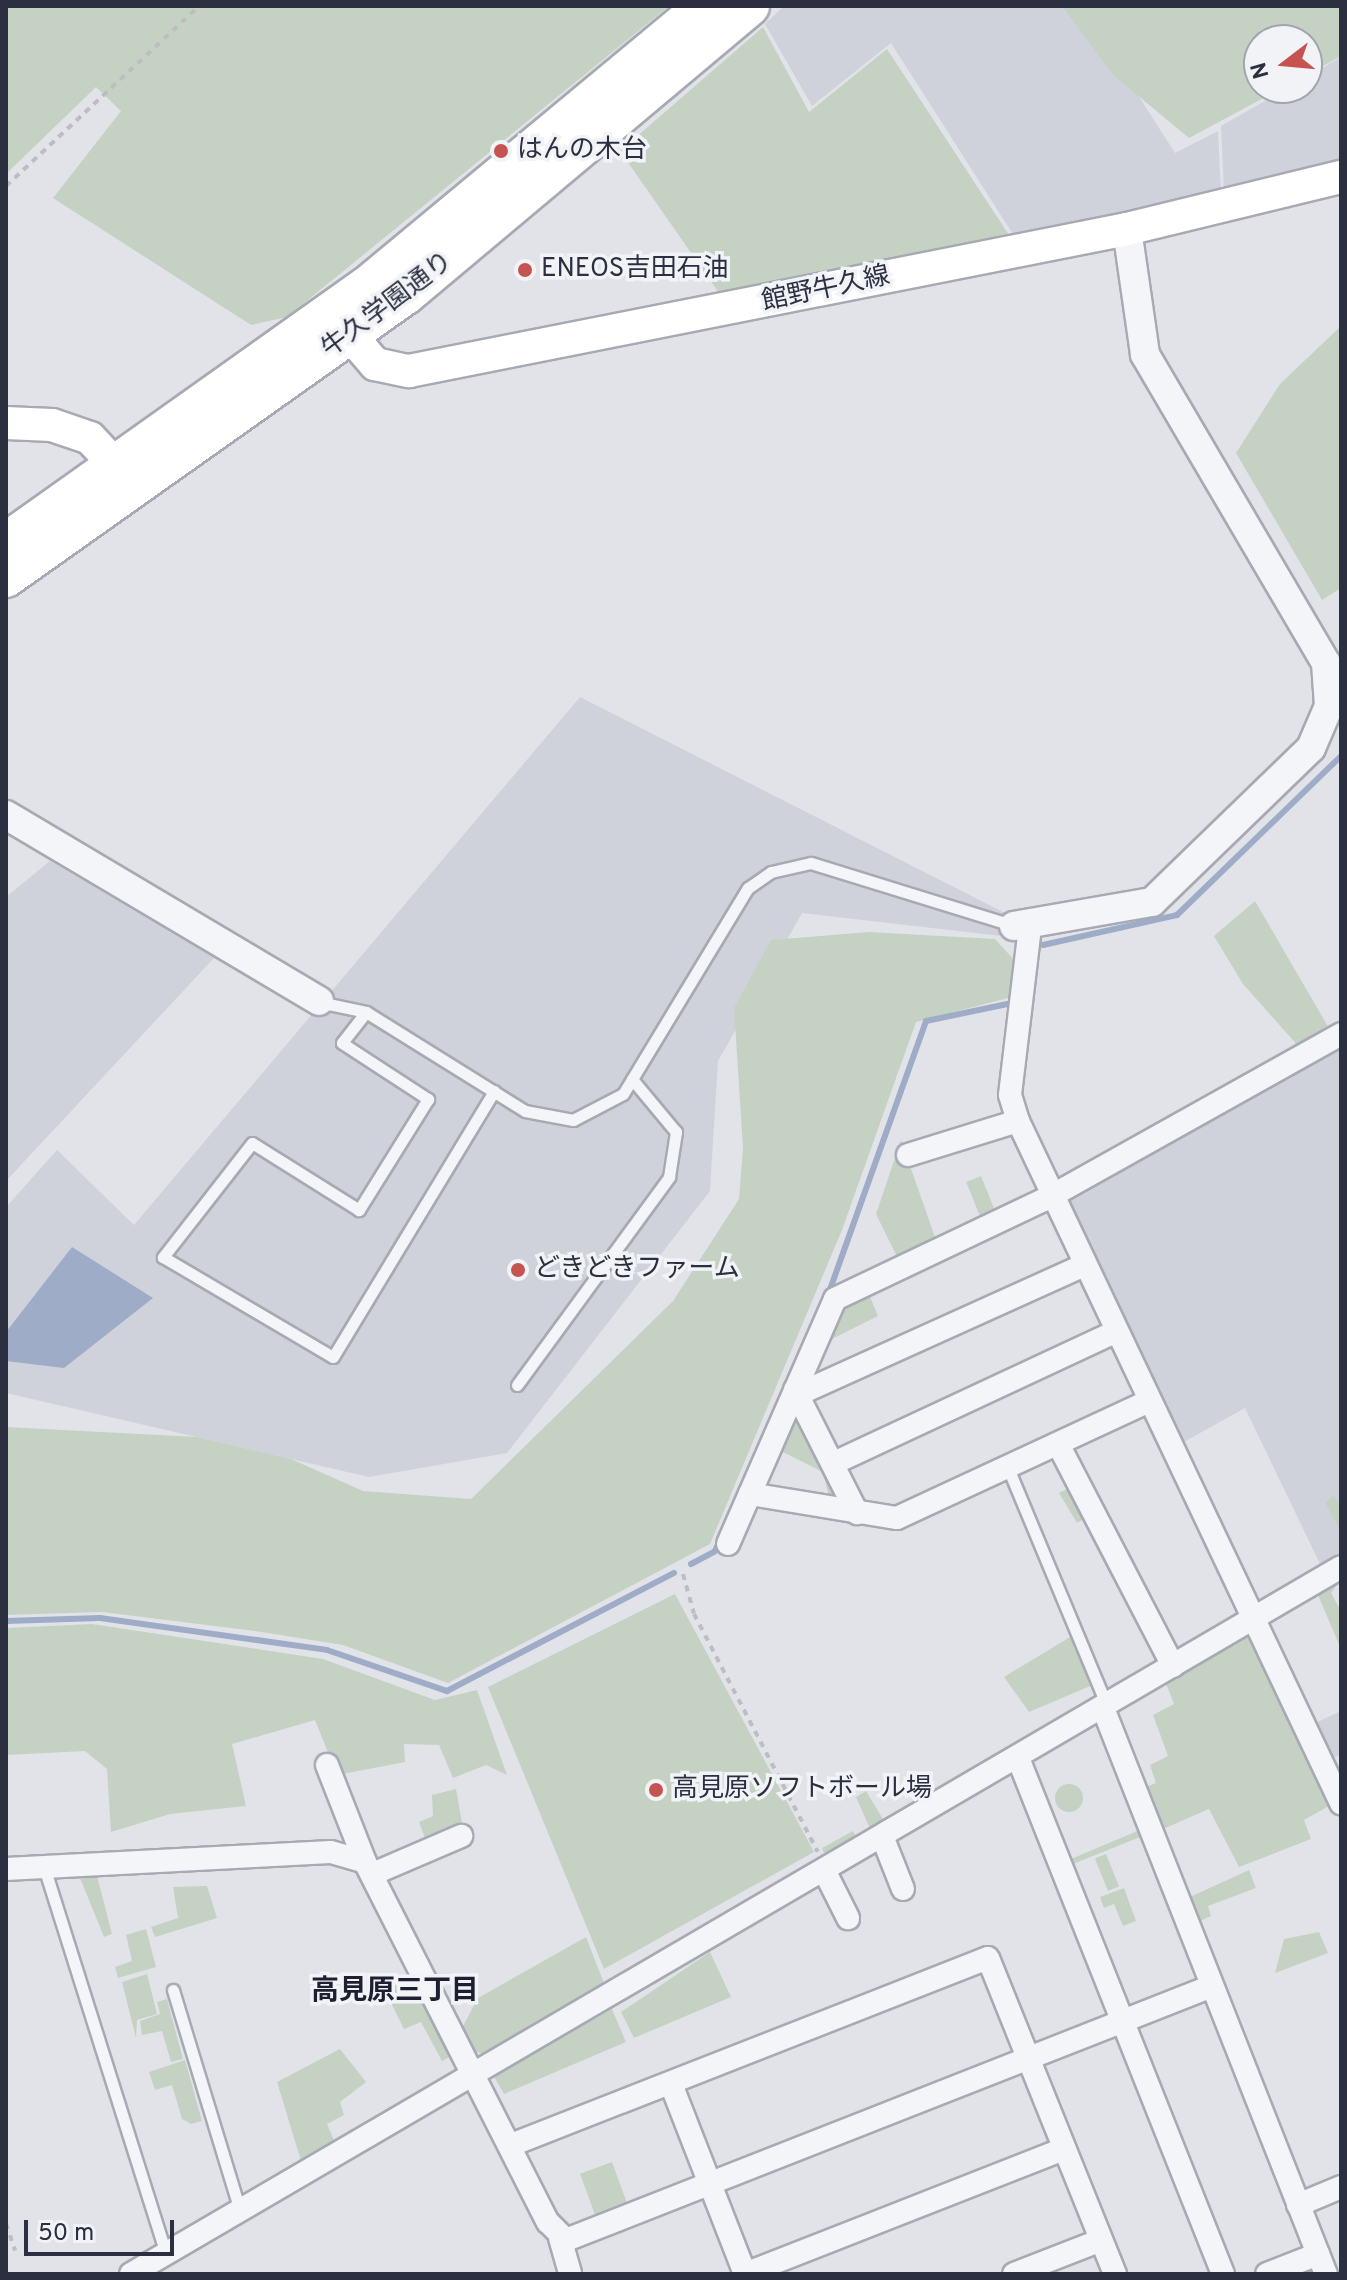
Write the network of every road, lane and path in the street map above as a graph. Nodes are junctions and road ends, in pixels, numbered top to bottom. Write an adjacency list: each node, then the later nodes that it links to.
1 (199, 6): 5 (path)
2 (704, 6): 7 (highway, 牛久学園通り)
3 (750, 6): 7 (highway, 牛久学園通り)
4 (1341, 177): 6 (main road, 館野牛久線)
5 (6, 186)
6 (1127, 229): 7 (main road, 館野牛久線); 13 (street)
7 (340, 325): 9 (highway, 牛久学園通り)
8 (6, 423): 9 (main road)
9 (128, 478): 10 (highway, 牛久学園通り); 11 (highway, 牛久学園通り)
10 (6, 542)
11 (6, 578)
12 (6, 815): 14 (street)
13 (1022, 926): 17 (lane); 19 (street)
14 (319, 1001): 15 (lane)
15 (366, 1012): 18 (lane); 18 (lane)
16 (1341, 1034): 21 (street)
17 (632, 1079): 18 (lane); 24 (lane)
18 (494, 1091)
19 (1018, 1121): 20 (street); 21 (street)
20 (908, 1155)
21 (1053, 1194): 22 (street); 25 (street)
22 (1084, 1265): 23 (street); 25 (street)
23 (1117, 1331): 26 (street); 28 (street)
24 (517, 1385)
25 (798, 1392): 28 (street); 30 (street)
26 (1149, 1401): 27 (street); 35 (street)
27 (1058, 1444): 29 (street); 36 (street)
28 (834, 1463): 31 (street)
29 (1008, 1468): 31 (street); 37 (lane)
30 (750, 1494): 31 (street); 32 (street)
31 (857, 1513)
32 (728, 1544)
33 (1341, 1567): 35 (street)
34 (683, 1574): 46 (path)
35 (1255, 1617): 36 (street); 40 (street)
36 (1173, 1666): 37 (street)
37 (1105, 1707): 38 (street); 49 (street)
38 (1018, 1758): 42 (street); 51 (street)
39 (327, 1765): 44 (street)
40 (1341, 1803)
41 (461, 1836): 44 (street)
42 (882, 1836): 46 (street); 47 (street)
43 (44, 1867): 44 (street); 45 (street); 65 (lane)
44 (370, 1868): 53 (street)
45 (6, 1869)
46 (826, 1869): 48 (street); 53 (street)
47 (903, 1889)
48 (848, 1918)
49 (1212, 1986): 51 (street); 59 (street)
50 (173, 1990): 60 (lane)
51 (1122, 2021): 52 (street); 72 (street)
52 (1028, 2059): 54 (street); 56 (street); 57 (street)
53 (474, 2074): 55 (street); 60 (street)
54 (671, 2084): 55 (street); 57 (street)
55 (511, 2145): 62 (street)
56 (1064, 2149): 63 (street); 69 (street)
57 (711, 2185): 62 (street); 69 (street)
58 (1341, 2187): 59 (street)
59 (1298, 2205): 66 (street)
60 (240, 2210): 65 (street)
61 (6, 2224): 64 (path)
62 (560, 2238): 68 (street)
63 (1101, 2240): 70 (street); 71 (street)
64 (15, 2250)
65 (166, 2254): 67 (street)
66 (1322, 2264): 73 (street)
67 (131, 2274)
68 (570, 2274)
69 (745, 2274)
70 (1014, 2274)
71 (1115, 2274)
72 (1223, 2274)
73 (1267, 2274)

